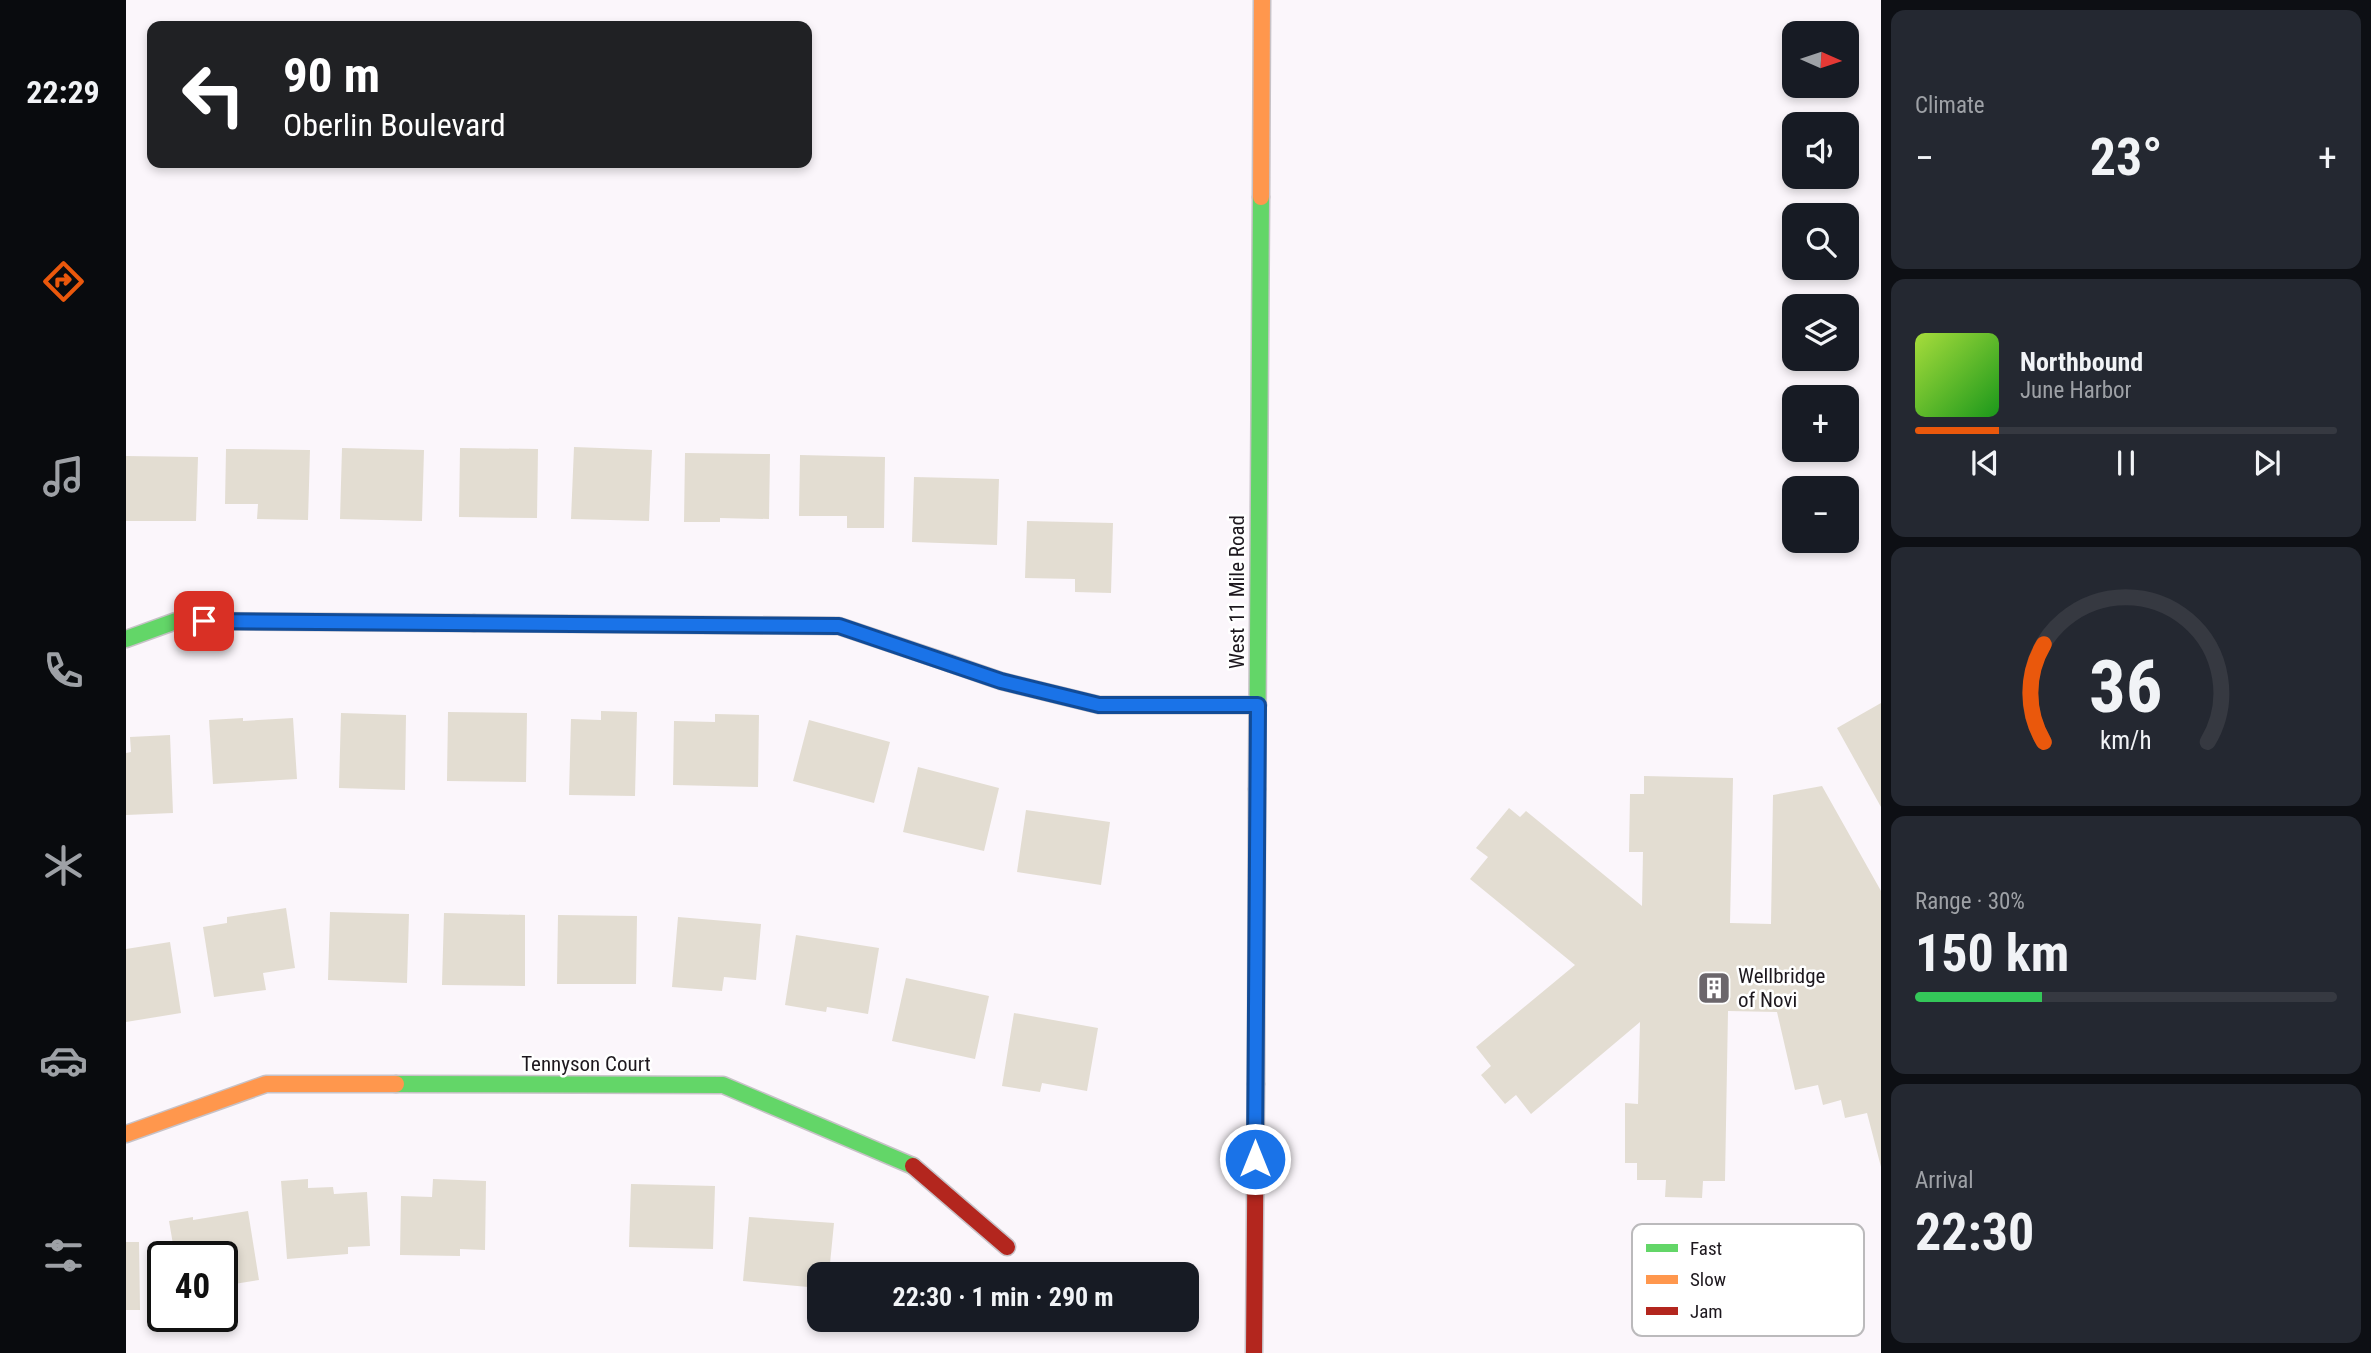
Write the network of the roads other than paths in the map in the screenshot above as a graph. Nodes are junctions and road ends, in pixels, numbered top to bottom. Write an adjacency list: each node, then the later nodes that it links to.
1 (1262, 0): 3 (street, West 11 Mile Road)
2 (126, 639): 3 (street)
3 (1258, 705): 6 (street, West 11 Mile Road)
4 (126, 1134): 5 (street, Tennyson Court)
5 (1007, 1247)
6 (1254, 1353)

